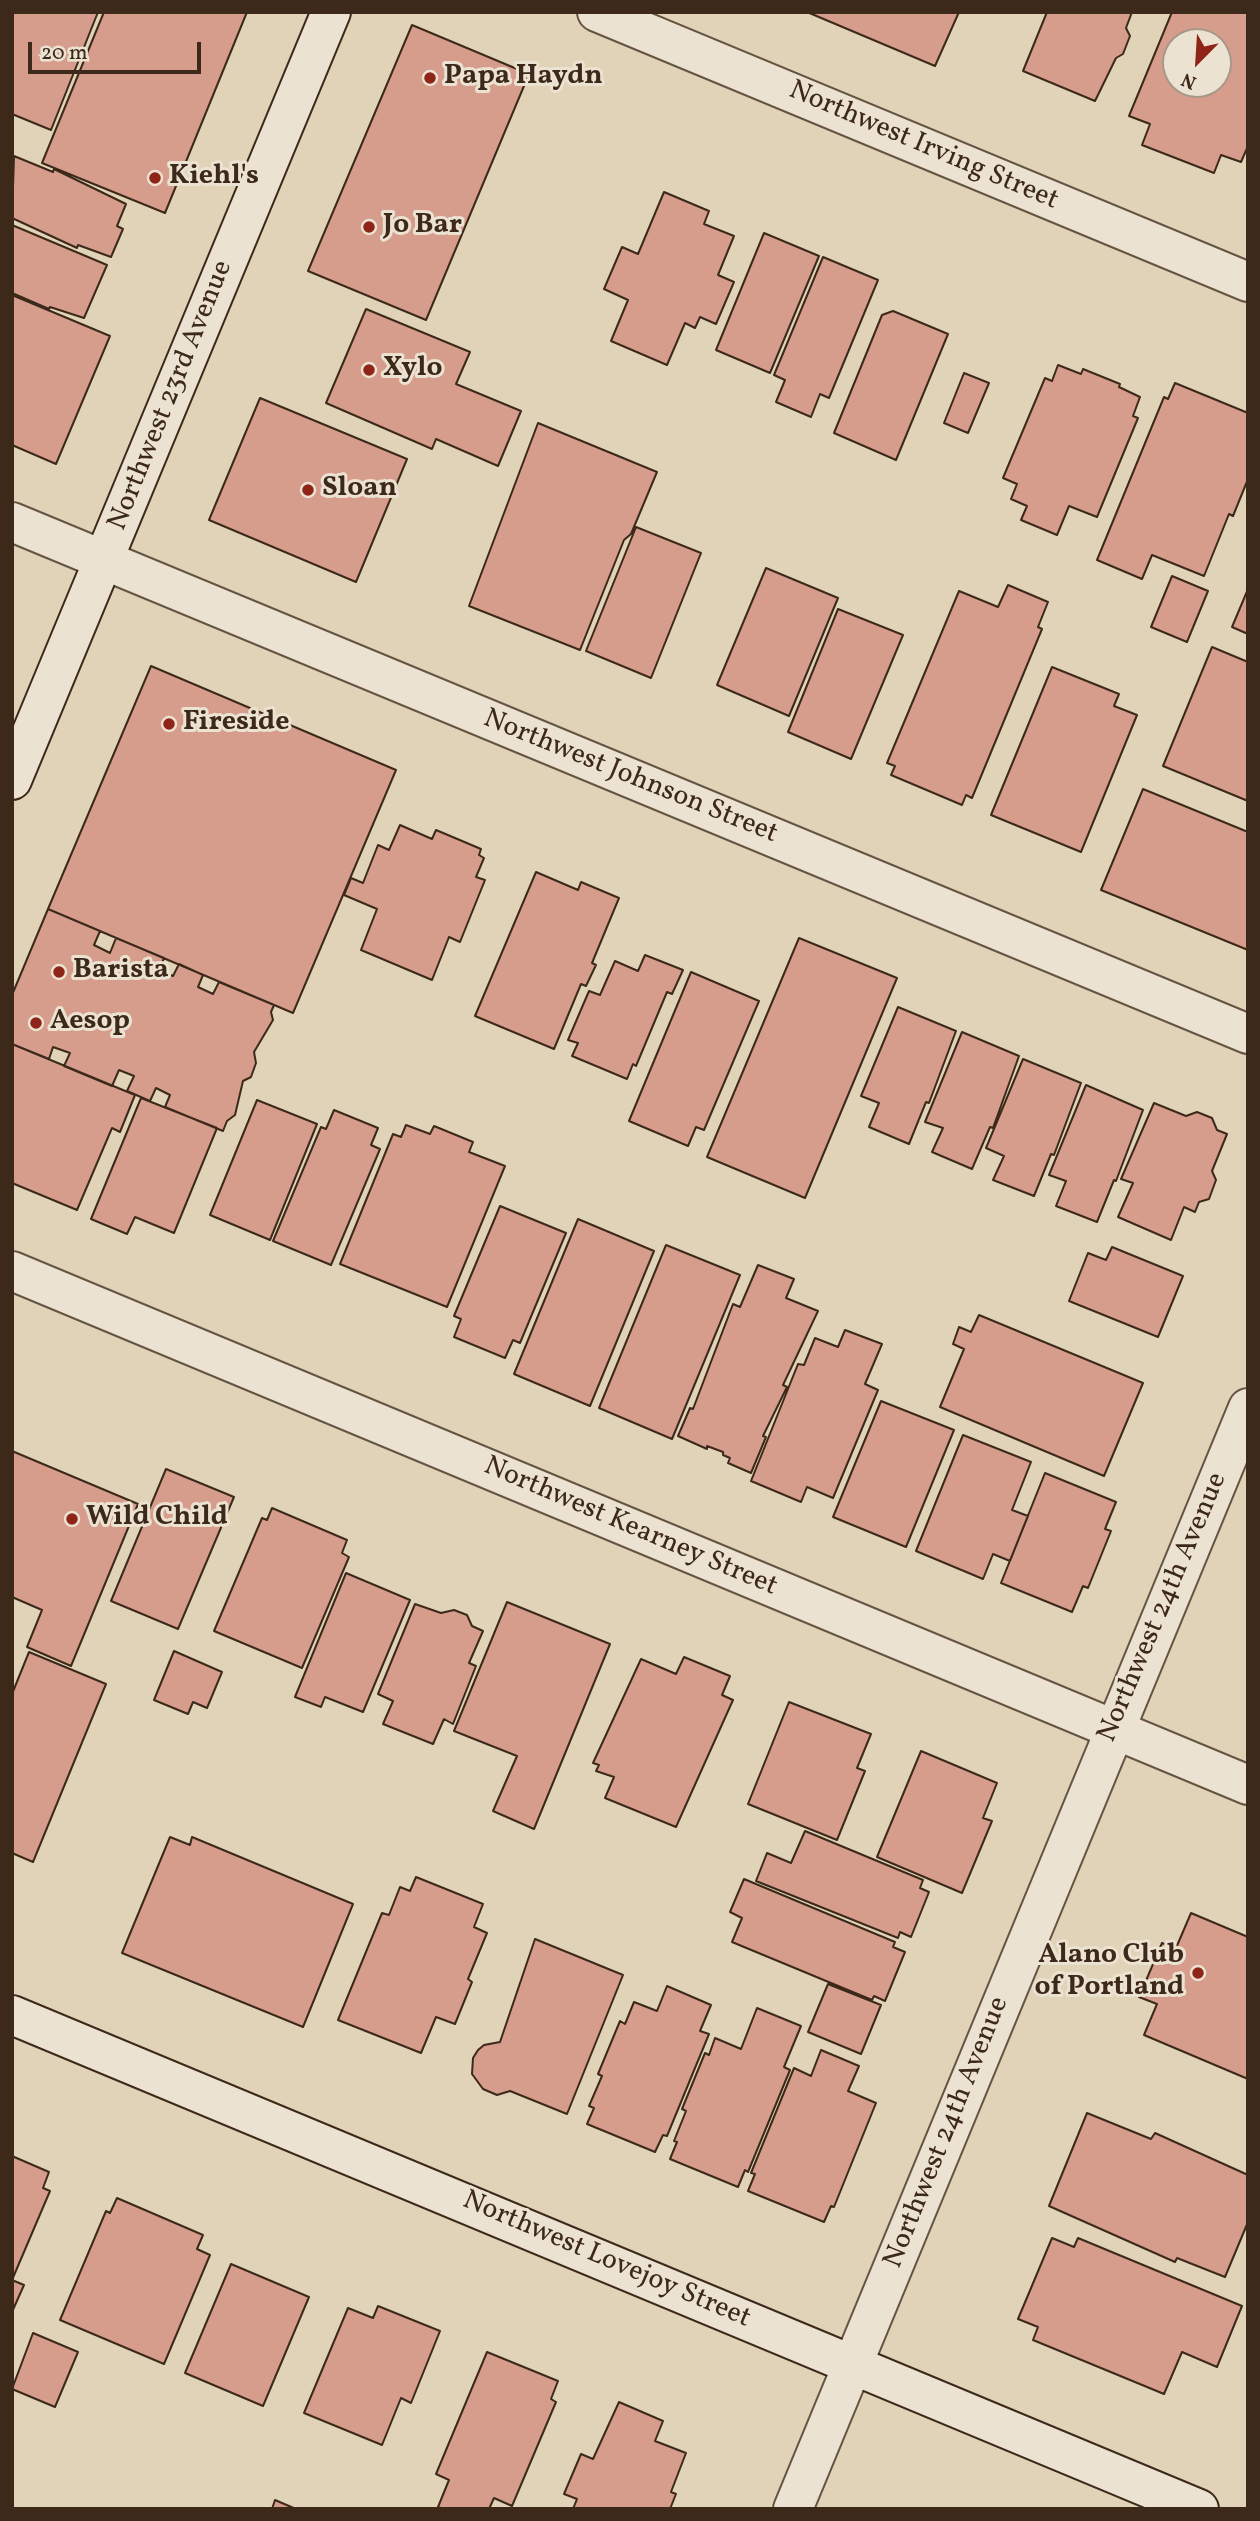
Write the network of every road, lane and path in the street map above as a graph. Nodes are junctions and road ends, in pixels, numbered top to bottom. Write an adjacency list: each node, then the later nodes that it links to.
1 (331, 12): 5 (street, Northwest 23rd Avenue)
2 (597, 12): 3 (street, Northwest Irving Street)
3 (1248, 282)
4 (12, 522): 5 (street, Northwest Johnson Street)
5 (104, 560): 6 (street, Northwest 23rd Avenue); 7 (street, Northwest Johnson Street)
6 (12, 780)
7 (1248, 1034)
8 (12, 1271): 10 (street, Northwest Kearney Street)
9 (1248, 1408): 10 (street, Northwest 24th Avenue)
10 (1113, 1729): 11 (street, Northwest Kearney Street); 13 (street, Northwest 24th Avenue)
11 (1248, 1784)
12 (12, 2015): 13 (street, Northwest Lovejoy Street)
13 (853, 2364): 14 (street, Northwest 24th Avenue); 15 (street, Northwest Lovejoy Street)
14 (793, 2509)
15 (1199, 2509)

